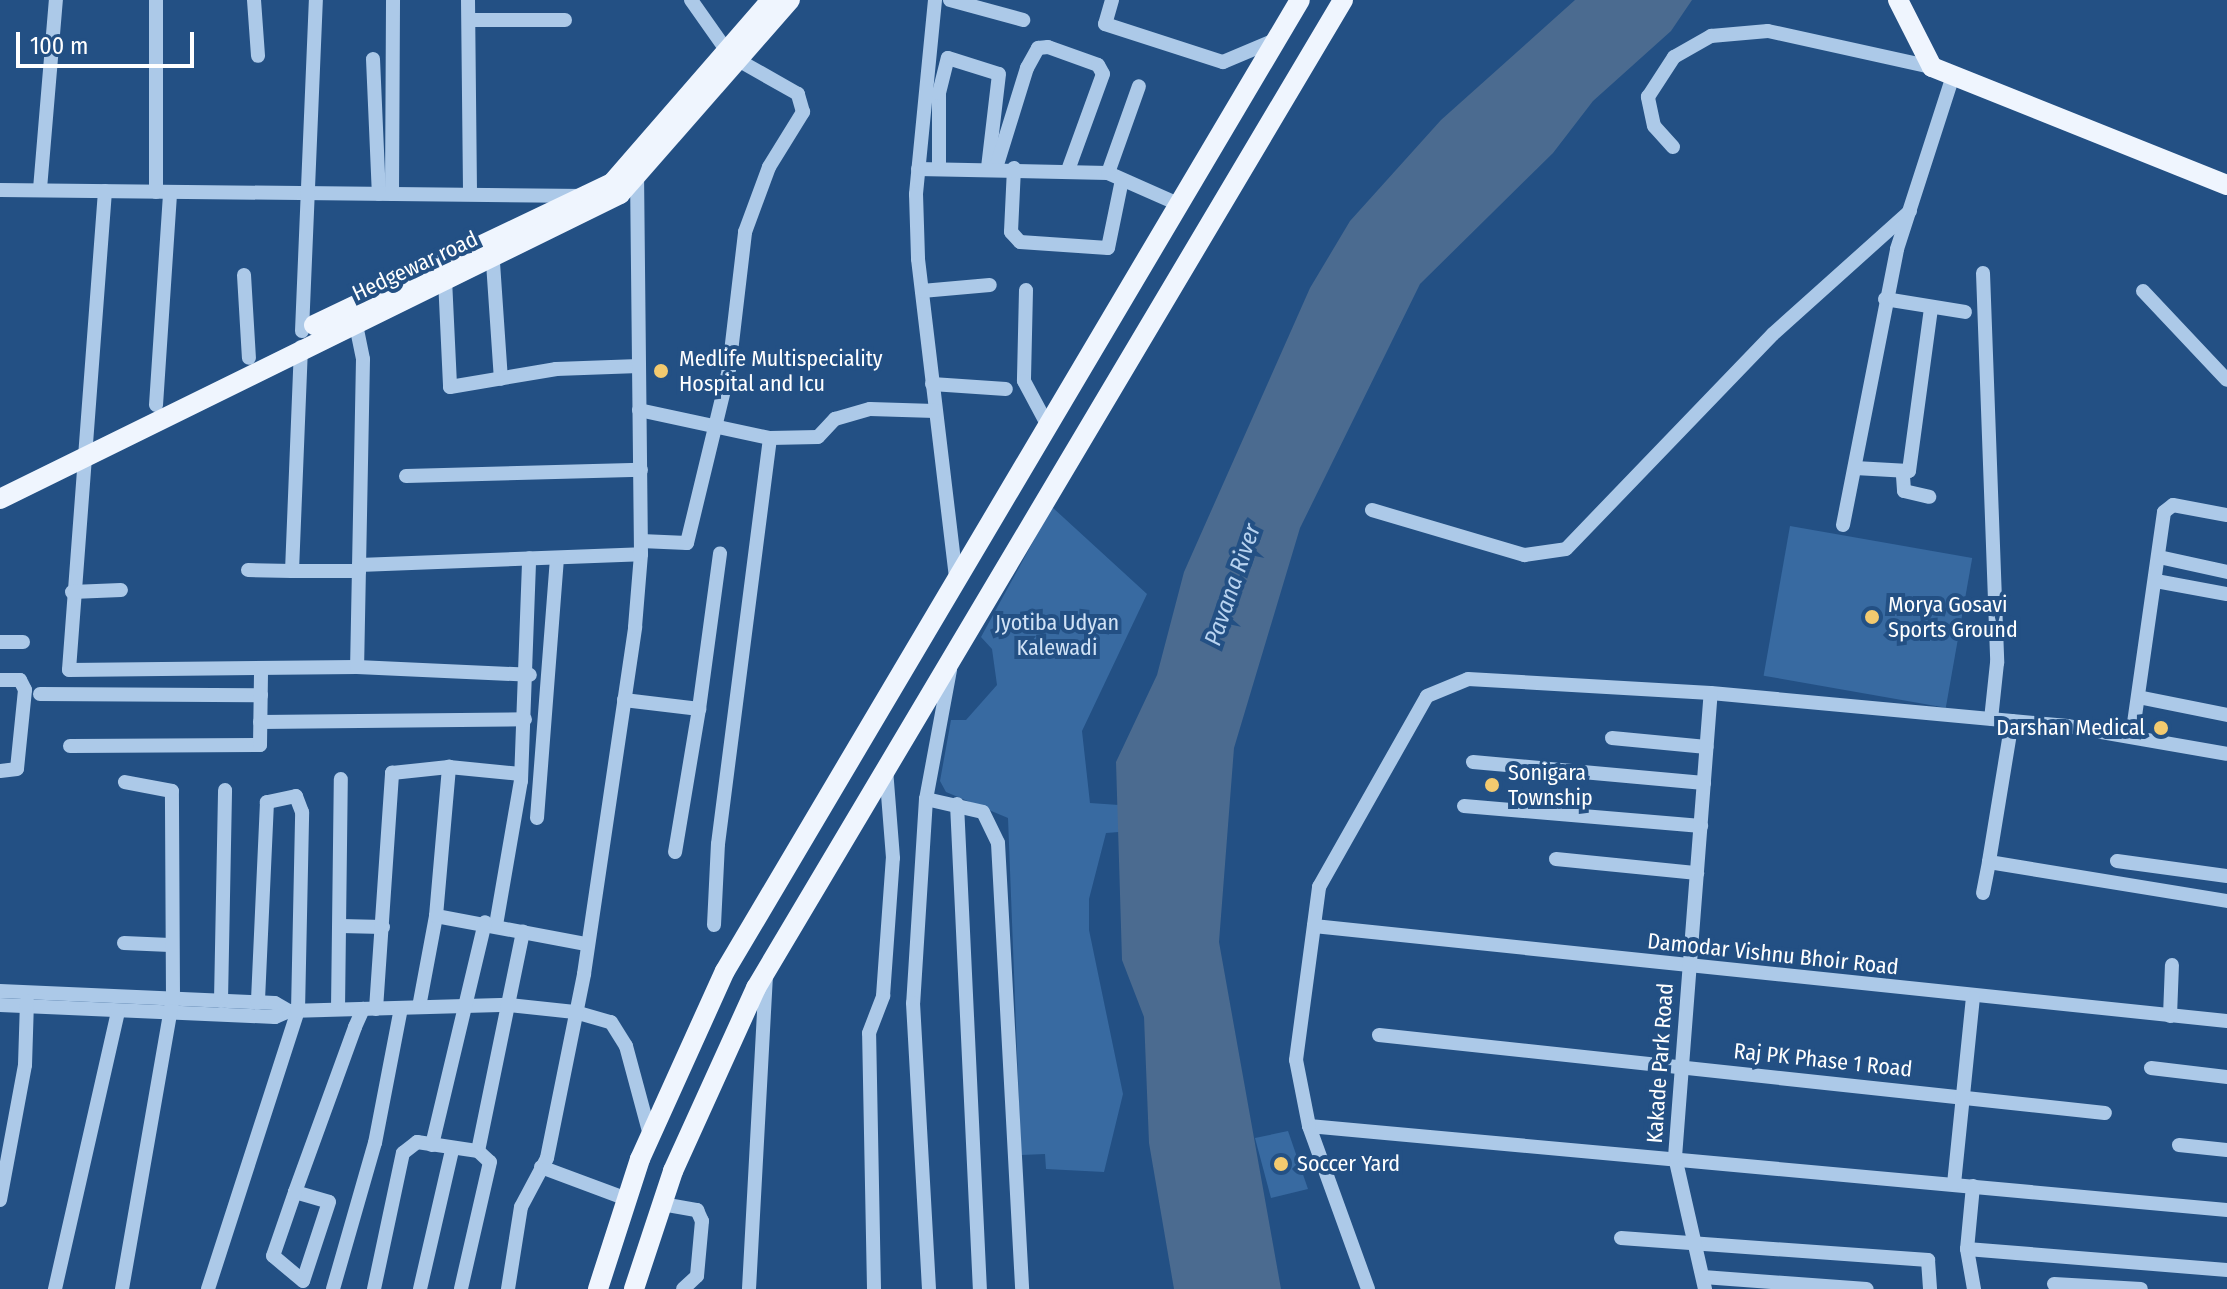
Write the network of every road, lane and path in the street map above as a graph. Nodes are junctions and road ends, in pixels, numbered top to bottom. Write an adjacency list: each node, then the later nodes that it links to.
1 (56, 0): 36 (street)
2 (156, 0): 40 (street)
3 (254, 0): 20 (street)
4 (316, 0): 38 (street)
5 (393, 0): 41 (street)
6 (468, 0): 16 (street)
7 (691, 0): 21 (street)
8 (771, 0): 21 (main road, Hedgewar road)
9 (790, 0): 21 (main road, Hedgewar road)
10 (935, 0): 30 (street)
11 (950, 0): 18 (street)
12 (1112, 0): 19 (street)
13 (1300, 0): 19 (main road)
14 (1898, 0): 23 (main road)
15 (1344, 3): 97 (main road)
16 (469, 20): 17 (street); 42 (street)
17 (565, 20)
18 (1023, 20)
19 (1275, 40): 44 (main road)
20 (258, 56)
21 (732, 56): 32 (main road, Hedgewar road); 69 (street)
22 (373, 59): 41 (street)
23 (1932, 67): 24 (main road); 26 (street)
24 (1953, 76): 35 (main road); 45 (street)
25 (1139, 86): 33 (street)
26 (1673, 147)
27 (939, 167): 28 (street); 28 (street); 30 (street)
28 (992, 168): 29 (street); 31 (street)
29 (1014, 168): 31 (street); 34 (street)
30 (918, 169): 52 (street)
31 (1068, 170): 33 (street)
32 (637, 172): 43 (main road, Hedgewar road); 60 (street)
33 (1108, 173): 34 (street)
34 (1122, 180): 44 (street)
35 (2227, 185)
36 (40, 189): 37 (street); 39 (street)
37 (0, 190)
38 (307, 190): 40 (street); 41 (street); 58 (street)
39 (105, 191): 40 (street); 71 (street)
40 (163, 192): 65 (street)
41 (385, 194): 42 (street)
42 (470, 194): 43 (street)
43 (589, 202): 46 (main road, Hedgewar road)
44 (1178, 204): 68 (main road)
45 (1910, 211): 54 (street); 79 (street)
46 (492, 250): 49 (main road, Hedgewar road); 57 (main road, Hedgewar road); 61 (street)
47 (1983, 273): 113 (street)
48 (244, 275): 59 (street)
49 (445, 279): 57 (main road, Hedgewar road); 61 (street)
50 (990, 285): 52 (street)
51 (1026, 290): 68 (street)
52 (922, 291): 63 (street)
53 (2143, 291): 62 (street)
54 (1885, 299): 55 (street); 72 (street)
55 (1931, 308): 56 (street); 75 (street)
56 (1965, 312)
57 (353, 314): 58 (main road, Hedgewar road); 87 (street)
58 (302, 339): 59 (main road, Hedgewar road); 71 (main road, Hedgewar road); 89 (street)
59 (249, 358): 65 (main road, Hedgewar road)
60 (639, 366): 61 (street); 66 (street)
61 (501, 379)
62 (2227, 380)
63 (932, 384): 64 (street); 67 (street)
64 (1006, 389)
65 (156, 405): 71 (main road, Hedgewar road)
66 (639, 410): 69 (street); 73 (street)
67 (935, 411): 70 (street); 91 (street)
68 (1047, 424): 91 (main road)
69 (716, 429): 70 (street); 82 (street)
70 (770, 438): 145 (street)
71 (84, 449): 76 (main road, Hedgewar road); 78 (main road, Hedgewar road); 94 (street)
72 (1855, 468): 75 (street); 81 (street)
73 (641, 470): 74 (street); 82 (street)
74 (406, 476)
75 (1903, 476): 77 (street)
76 (0, 483)
77 (1929, 497)
78 (0, 499)
79 (1372, 510)
80 (2227, 515): 84 (street)
81 (1843, 525)
82 (641, 547): 86 (street); 109 (street)
83 (720, 553): 110 (street)
84 (2159, 557): 90 (street); 92 (street)
85 (529, 558): 86 (street); 87 (street); 103 (street)
86 (557, 559): 133 (street)
87 (359, 568): 89 (street); 101 (street)
88 (248, 570): 89 (street)
89 (292, 571)
90 (2227, 572)
91 (956, 579): 96 (main road)
92 (2156, 581): 95 (street); 108 (street)
93 (121, 590): 94 (street)
94 (72, 592): 102 (street)
95 (2227, 594)
96 (941, 604): 97 (main road); 175 (main road)
97 (971, 625): 100 (main road)
98 (0, 642): 99 (street)
99 (23, 642)
100 (953, 655): 123 (main road); 130 (street)
101 (357, 667): 102 (street); 103 (street)
102 (261, 670): 107 (street)
103 (530, 675): 112 (street)
104 (0, 680): 124 (street)
105 (1711, 693): 113 (street); 119 (street, Kakade Park Road); 147 (street)
106 (40, 694): 107 (street)
107 (261, 695): 115 (street)
108 (2138, 697): 111 (street); 116 (street)
109 (624, 700): 110 (street); 151 (street)
110 (699, 709): 135 (street)
111 (2227, 715)
112 (525, 719): 115 (street); 125 (street)
113 (1991, 719): 114 (street)
114 (2012, 721): 116 (street); 138 (street)
115 (260, 722): 118 (street)
116 (2132, 737): 120 (street)
117 (1612, 738): 119 (street)
118 (70, 746)
119 (1707, 747): 128 (street, Kakade Park Road)
120 (2227, 754)
121 (1473, 762): 128 (street)
122 (449, 767): 125 (street); 143 (street); 148 (street)
123 (886, 768): 155 (main road); 218 (street)
124 (0, 771)
125 (521, 774): 144 (street)
126 (341, 779): 146 (street)
127 (125, 782): 152 (street)
128 (1704, 783): 134 (street, Kakade Park Road)
129 (225, 790): 159 (street)
130 (926, 799): 131 (street); 219 (street)
131 (957, 804): 220 (street); 221 (street)
132 (1464, 806): 134 (street)
133 (537, 818)
134 (1701, 826): 139 (street, Kakade Park Road)
135 (675, 852)
136 (1556, 859): 139 (street)
137 (2117, 861): 140 (street)
138 (1989, 862): 141 (street); 142 (street)
139 (1697, 873): 154 (street, Kakade Park Road)
140 (2227, 876)
141 (1983, 893)
142 (2227, 901)
143 (436, 916): 144 (street); 164 (street)
144 (490, 924): 149 (street); 166 (street)
145 (714, 925)
146 (341, 926): 148 (street); 167 (street)
147 (1314, 926): 154 (street, Damodar Vishnu Bhoir Road); 182 (street)
148 (383, 927): 168 (street)
149 (523, 932): 151 (street); 163 (street)
150 (124, 943): 152 (street)
151 (586, 944): 171 (street)
152 (170, 945): 162 (street)
153 (2172, 965): 172 (street)
154 (1690, 966): 157 (street, Damodar Vishnu Bhoir Road); 177 (street, Kakade Park Road)
155 (765, 972): 176 (main road); 217 (street)
156 (0, 991): 158 (street)
157 (1973, 998): 172 (street, Damodar Vishnu Bhoir Road); 180 (street)
158 (27, 1000): 161 (street); 162 (street); 170 (street); 197 (street)
159 (221, 1001): 160 (street); 162 (street)
160 (258, 1003): 169 (street); 169 (street)
161 (0, 1005)
162 (173, 1005): 169 (street); 170 (street); 207 (street)
163 (509, 1005): 166 (street); 171 (street); 189 (street)
164 (419, 1007): 165 (street); 166 (street)
165 (401, 1008): 168 (street); 184 (street)
166 (467, 1008): 185 (street)
167 (338, 1009): 168 (street); 169 (street)
168 (369, 1009): 195 (street)
169 (294, 1011): 208 (street)
170 (118, 1012): 206 (street)
171 (575, 1012): 183 (street); 192 (street)
172 (2170, 1016): 173 (street, Damodar Vishnu Bhoir Road)
173 (2227, 1021)
174 (1379, 1035): 177 (street, Raj PK Phase 1 Road)
175 (692, 1039): 176 (main road); 183 (main road)
176 (725, 1054): 198 (main road)
177 (1679, 1067): 180 (street, Raj PK Phase 1 Road); 191 (street, Kakade Park Road)
178 (2151, 1068): 179 (street)
179 (2227, 1077)
180 (1964, 1097): 181 (street, Raj PK Phase 1 Road); 193 (street)
181 (2105, 1113)
182 (1309, 1126): 191 (street); 222 (street)
183 (650, 1135): 196 (main road)
184 (375, 1143): 190 (street); 209 (street)
185 (432, 1145): 187 (street); 190 (street)
186 (2179, 1145): 188 (street)
187 (452, 1150): 189 (street); 211 (street)
188 (2227, 1150)
189 (478, 1151): 212 (street)
190 (403, 1153): 210 (street)
191 (1675, 1157): 193 (street); 201 (street, Kakade Park Road)
192 (541, 1167): 196 (street); 213 (street)
193 (1954, 1184): 194 (street)
194 (1973, 1186): 199 (street); 202 (street)
195 (295, 1192): 195 (street)
196 (627, 1199): 214 (main road)
197 (0, 1200)
198 (662, 1204): 215 (main road); 216 (street)
199 (2227, 1210)
200 (1621, 1238): 201 (street)
201 (1697, 1245): 204 (street, Kakade Park Road); 224 (street)
202 (1967, 1249): 203 (street); 225 (street)
203 (2227, 1270)
204 (1704, 1283): 223 (street)
205 (2054, 1284): 226 (street)
206 (55, 1289)
207 (122, 1289)
208 (208, 1289)
209 (333, 1289)
210 (374, 1289)
211 (420, 1289)
212 (461, 1289)
213 (508, 1289)
214 (598, 1289)
215 (634, 1289)
216 (683, 1289)
217 (749, 1289)
218 (874, 1289)
219 (929, 1289)
220 (980, 1289)
221 (1022, 1289)
222 (1368, 1289)
223 (1867, 1289)
224 (1930, 1289)
225 (1974, 1289)
226 (2141, 1289)

